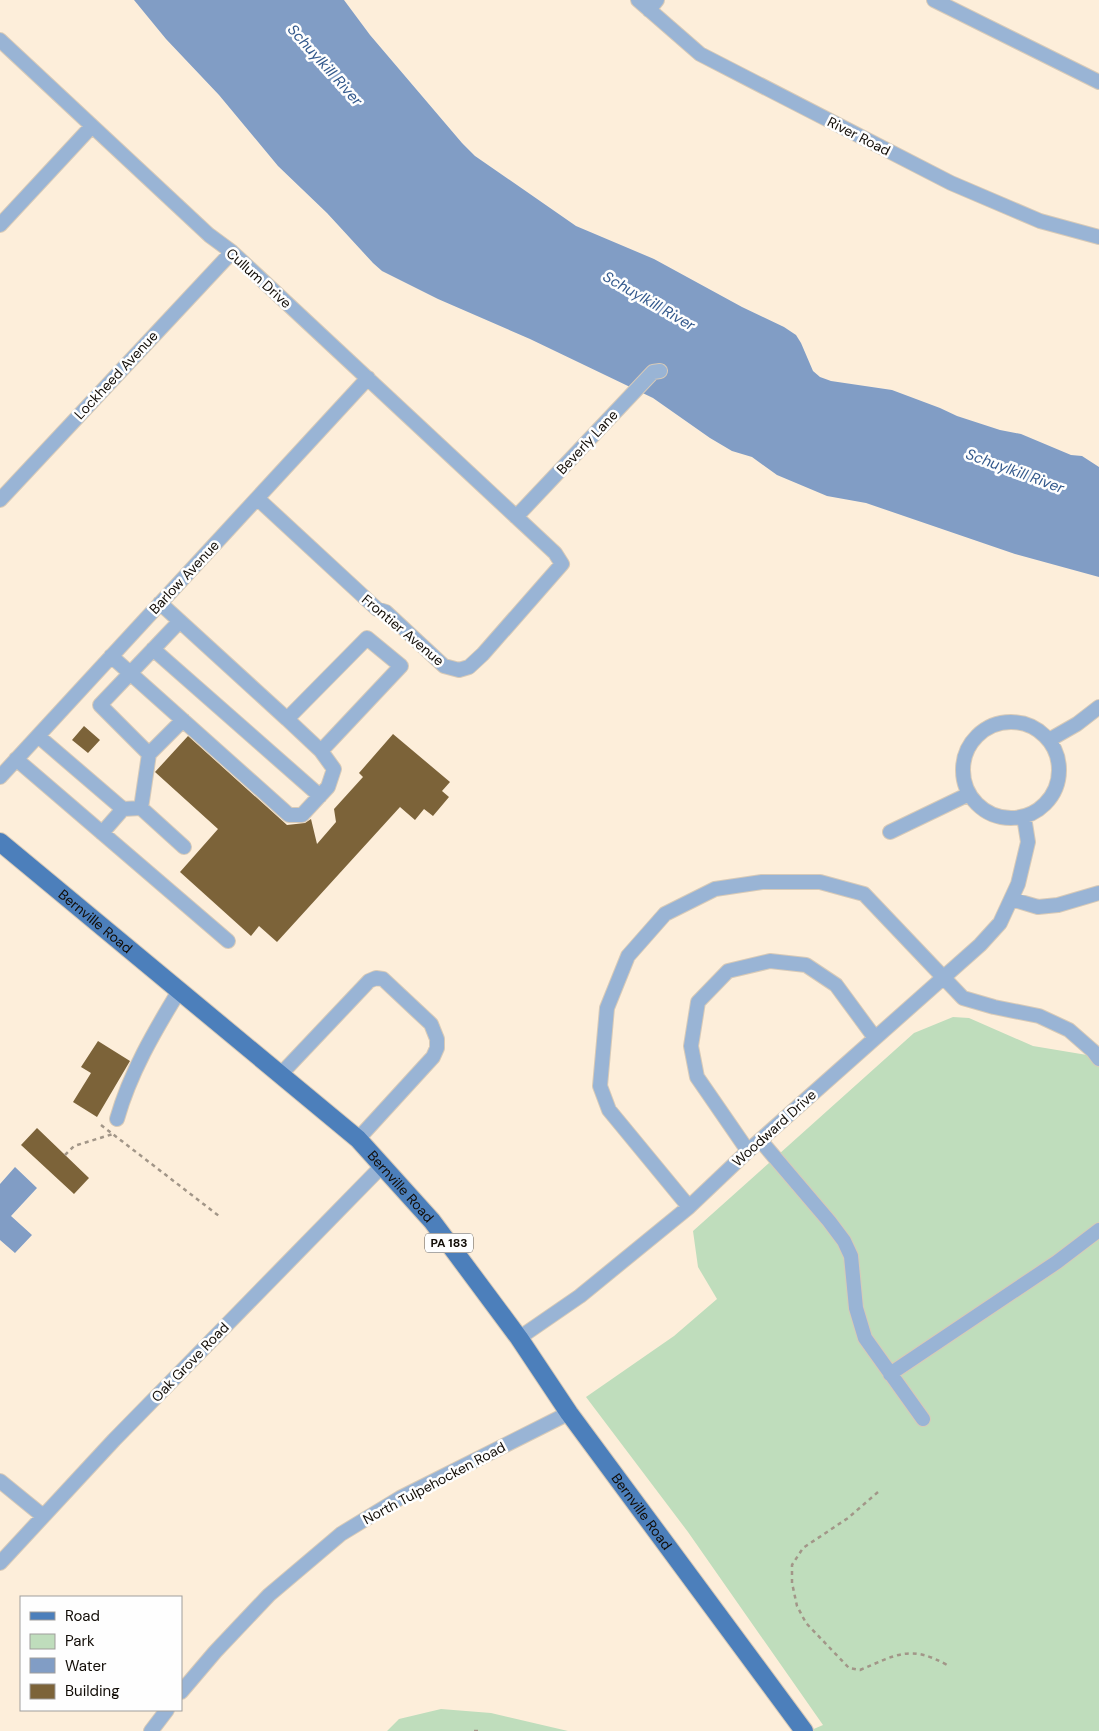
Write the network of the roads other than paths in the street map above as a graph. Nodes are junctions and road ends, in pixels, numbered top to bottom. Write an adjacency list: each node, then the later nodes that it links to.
1 (638, 0): 3 (street, River Road)
2 (934, 0): 5 (street)
3 (653, 5): 8 (street, River Road)
4 (0, 40): 6 (street, Cullum Drive)
5 (1099, 82)
6 (92, 126): 7 (street); 9 (street, Cullum Drive)
7 (0, 225)
8 (1099, 237)
9 (232, 252): 11 (street, Cullum Drive); 13 (street, Lockheed Avenue)
10 (660, 371): 14 (street, Beverly Lane)
11 (368, 378): 12 (street, Barlow Avenue); 14 (street, Cullum Drive)
12 (258, 499): 14 (street, Frontier Avenue); 15 (street, Barlow Avenue)
13 (0, 500)
14 (516, 517)
15 (160, 603): 16 (street); 18 (street, Barlow Avenue)
16 (180, 621): 17 (street); 21 (street)
17 (153, 649): 19 (street); 30 (street)
18 (111, 656): 19 (street); 23 (street, Barlow Avenue)
19 (130, 673): 22 (street); 26 (street)
20 (1099, 707): 24 (street)
21 (287, 719): 25 (street); 25 (street)
22 (183, 720): 26 (street); 30 (street)
23 (38, 736): 27 (street, Barlow Avenue); 32 (street)
24 (1050, 740): 29 (street); 33 (street)
25 (322, 752): 30 (street)
26 (149, 754): 31 (street)
27 (16, 759): 28 (street, Barlow Avenue); 35 (street)
28 (0, 777)
29 (969, 794): 33 (street); 34 (street)
30 (320, 796)
31 (140, 808): 32 (street); 37 (street)
32 (123, 809): 35 (street)
33 (1024, 817): 39 (street, Woodward Drive)
34 (890, 832)
35 (102, 833): 40 (street)
36 (0, 842): 42 (main road, Bernville Road / PA 183)
37 (184, 847)
38 (1099, 893): 39 (street)
39 (1011, 899): 41 (street, Woodward Drive)
40 (228, 941)
41 (943, 978): 43 (street, Woodward Drive); 44 (street); 51 (street)
42 (180, 991): 45 (main road, Bernville Road / PA 183); 46 (street)
43 (875, 1038): 48 (street, Woodward Drive); 49 (street)
44 (1099, 1059)
45 (280, 1075): 47 (main road, Bernville Road / PA 183); 47 (street)
46 (117, 1119)
47 (358, 1139): 50 (main road, Bernville Road / PA 183)
48 (760, 1140): 49 (street, Woodward Drive); 54 (street)
49 (748, 1150): 51 (street, Woodward Drive)
50 (383, 1165): 53 (main road, Bernville Road / PA 183); 58 (street, Oak Grove Road)
51 (689, 1207): 53 (street, Woodward Drive)
52 (1099, 1230): 54 (street)
53 (519, 1338): 55 (main road, Bernville Road / PA 183)
54 (890, 1374): 56 (street)
55 (569, 1413): 60 (street, North Tulpehocken Road); 63 (main road, Bernville Road / PA 183)
56 (923, 1418)
57 (0, 1481): 58 (street)
58 (43, 1516): 59 (street, Oak Grove Road)
59 (0, 1563)
60 (182, 1691)
61 (166, 1711): 62 (street)
62 (151, 1731)
63 (804, 1731)

